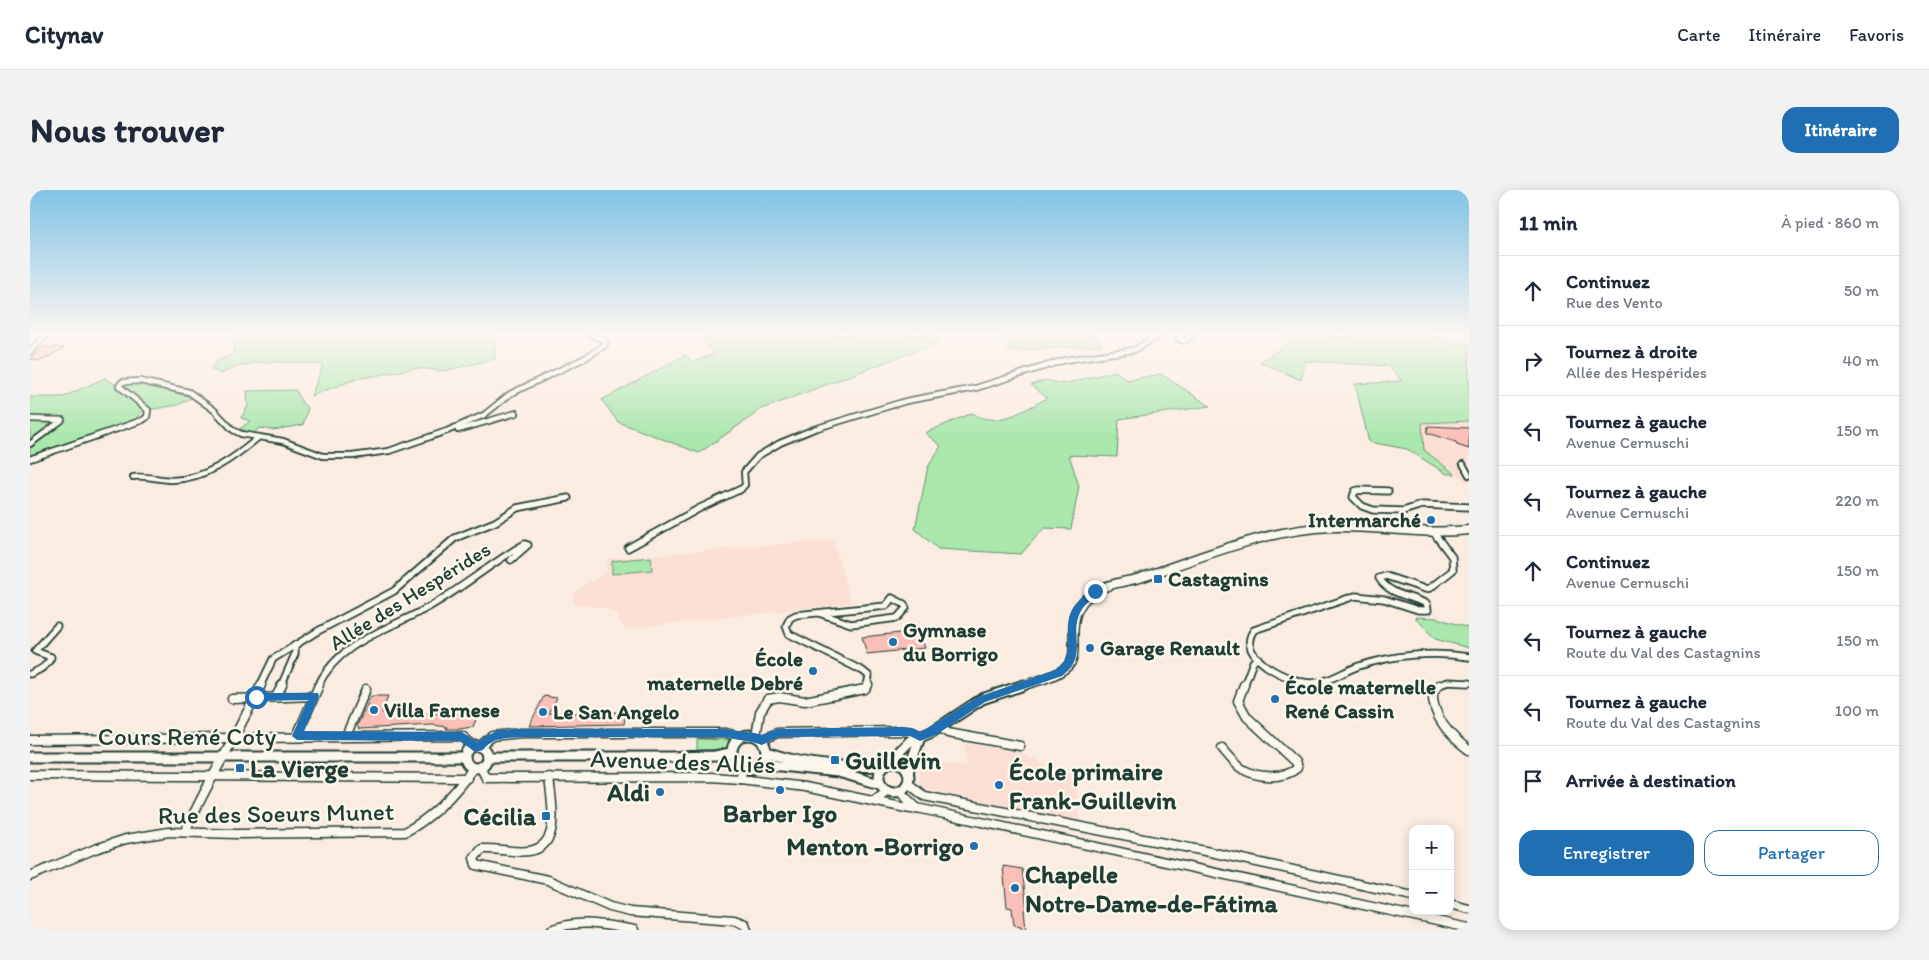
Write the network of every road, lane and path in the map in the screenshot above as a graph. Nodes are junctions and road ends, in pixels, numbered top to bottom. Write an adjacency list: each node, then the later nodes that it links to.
1 (563, 369): 5 (street)
2 (1038, 369): 17 (street)
3 (516, 413): 5 (street)
4 (30, 420): 7 (street)
5 (447, 431): 6 (street)
6 (259, 437): 8 (street); 11 (street)
7 (30, 444)
8 (30, 459)
9 (1463, 464): 10 (street)
10 (1469, 475)
11 (133, 477)
12 (1388, 492): 14 (street)
13 (568, 498): 21 (street)
14 (1469, 507)
15 (1469, 530): 16 (street)
16 (1434, 533): 23 (street); 31 (street)
17 (628, 548)
18 (510, 560): 27 (street, Allée des Hespérides)
19 (819, 613): 19 (street); 37 (street)
20 (57, 626): 24 (street)
21 (296, 645): 28 (street); 29 (street)
22 (1469, 657): 23 (street)
23 (1258, 658): 41 (street)
24 (30, 674)
25 (1469, 682): 42 (street)
26 (366, 689): 34 (street)
27 (314, 696): 29 (street); 33 (street, Allée des Hespérides)
28 (256, 697): 29 (street); 30 (street); 32 (street)
29 (276, 697)
30 (232, 698)
31 (936, 729): 36 (street); 39 (street)
32 (235, 736): 33 (street); 38 (street); 46 (street)
33 (297, 736): 34 (street)
34 (346, 736): 40 (street)
35 (741, 737): 37 (street); 40 (street); 44 (street)
36 (920, 737): 37 (street); 50 (street); 53 (street)
37 (759, 738): 43 (street)
38 (30, 740)
39 (1020, 746)
40 (477, 747): 47 (street); 48 (street)
41 (1222, 748)
42 (1469, 750)
43 (767, 752): 49 (street); 50 (street)
44 (731, 753): 48 (street); 52 (street)
45 (30, 757): 46 (street, Cours René Coty)
46 (224, 757): 47 (street, Cours René Coty); 58 (street)
47 (464, 757): 51 (street)
48 (487, 757): 51 (street)
49 (761, 764): 52 (street); 60 (street)
50 (885, 764): 53 (street); 60 (street)
51 (477, 767): 55 (street, Avenue des Alliés); 56 (street, Rue des Soeurs Munet)
52 (743, 767): 57 (street)
53 (908, 772): 59 (street)
54 (30, 775): 58 (street)
55 (548, 777): 57 (street, Avenue des Alliés); 72 (street)
56 (466, 778): 58 (street); 64 (street, Rue des Soeurs Munet)
57 (740, 779): 62 (street, Avenue des Alliés)
58 (210, 780): 64 (street)
59 (909, 784): 61 (street); 66 (street)
60 (884, 787): 61 (street); 62 (street)
61 (899, 791): 63 (street)
62 (873, 801): 63 (street, Avenue des Alliés)
63 (917, 808): 69 (street, Avenue des Alliés)
64 (185, 832): 65 (street, Rue des Soeurs Munet)
65 (30, 876)
66 (1409, 895)
67 (1454, 905): 68 (street)
68 (1469, 909)
69 (1469, 928)
70 (552, 930): 71 (street)
71 (634, 930)
72 (747, 930)

